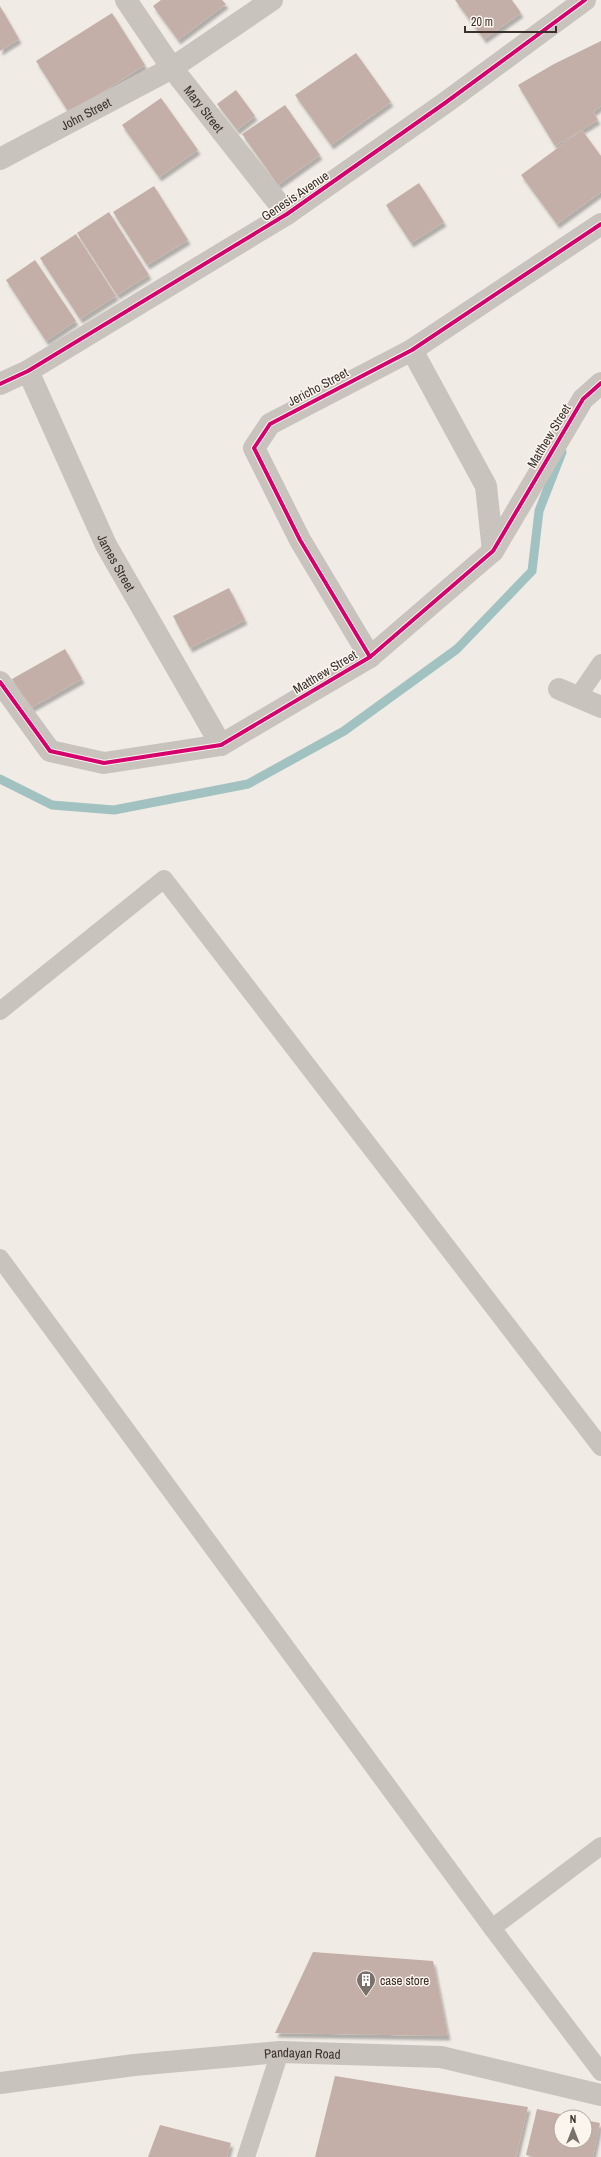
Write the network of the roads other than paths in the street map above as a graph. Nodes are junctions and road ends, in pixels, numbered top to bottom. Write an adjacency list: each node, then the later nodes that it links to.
1 (126, 0): 4 (street, Mary Street)
2 (272, 0): 4 (street, John Street)
3 (575, 3): 6 (street, Genesis Avenue)
4 (172, 68): 5 (street, John Street); 6 (street, Mary Street)
5 (0, 159)
6 (287, 214): 9 (street, Genesis Avenue)
7 (601, 224): 8 (street, Jericho Street)
8 (412, 350): 12 (street); 13 (street, Jericho Street)
9 (28, 370): 11 (street, Genesis Avenue); 18 (street, James Street)
10 (601, 383): 12 (street, Matthew Street)
11 (0, 384)
12 (493, 550): 13 (street, Matthew Street)
13 (370, 657): 18 (street, Matthew Street)
14 (601, 663): 16 (lane)
15 (0, 682): 18 (street, Matthew Street)
16 (568, 693): 17 (street)
17 (601, 706)
18 (221, 745)
19 (0, 1011): 21 (lane)
20 (0, 1258): 23 (lane)
21 (601, 1447)
22 (601, 1846): 23 (lane)
23 (492, 1928): 25 (lane)
24 (280, 2052): 26 (street, Pandayan Road); 27 (street, Pandayan Road); 28 (lane)
25 (601, 2072)
26 (0, 2083)
27 (601, 2095)
28 (246, 2157)

